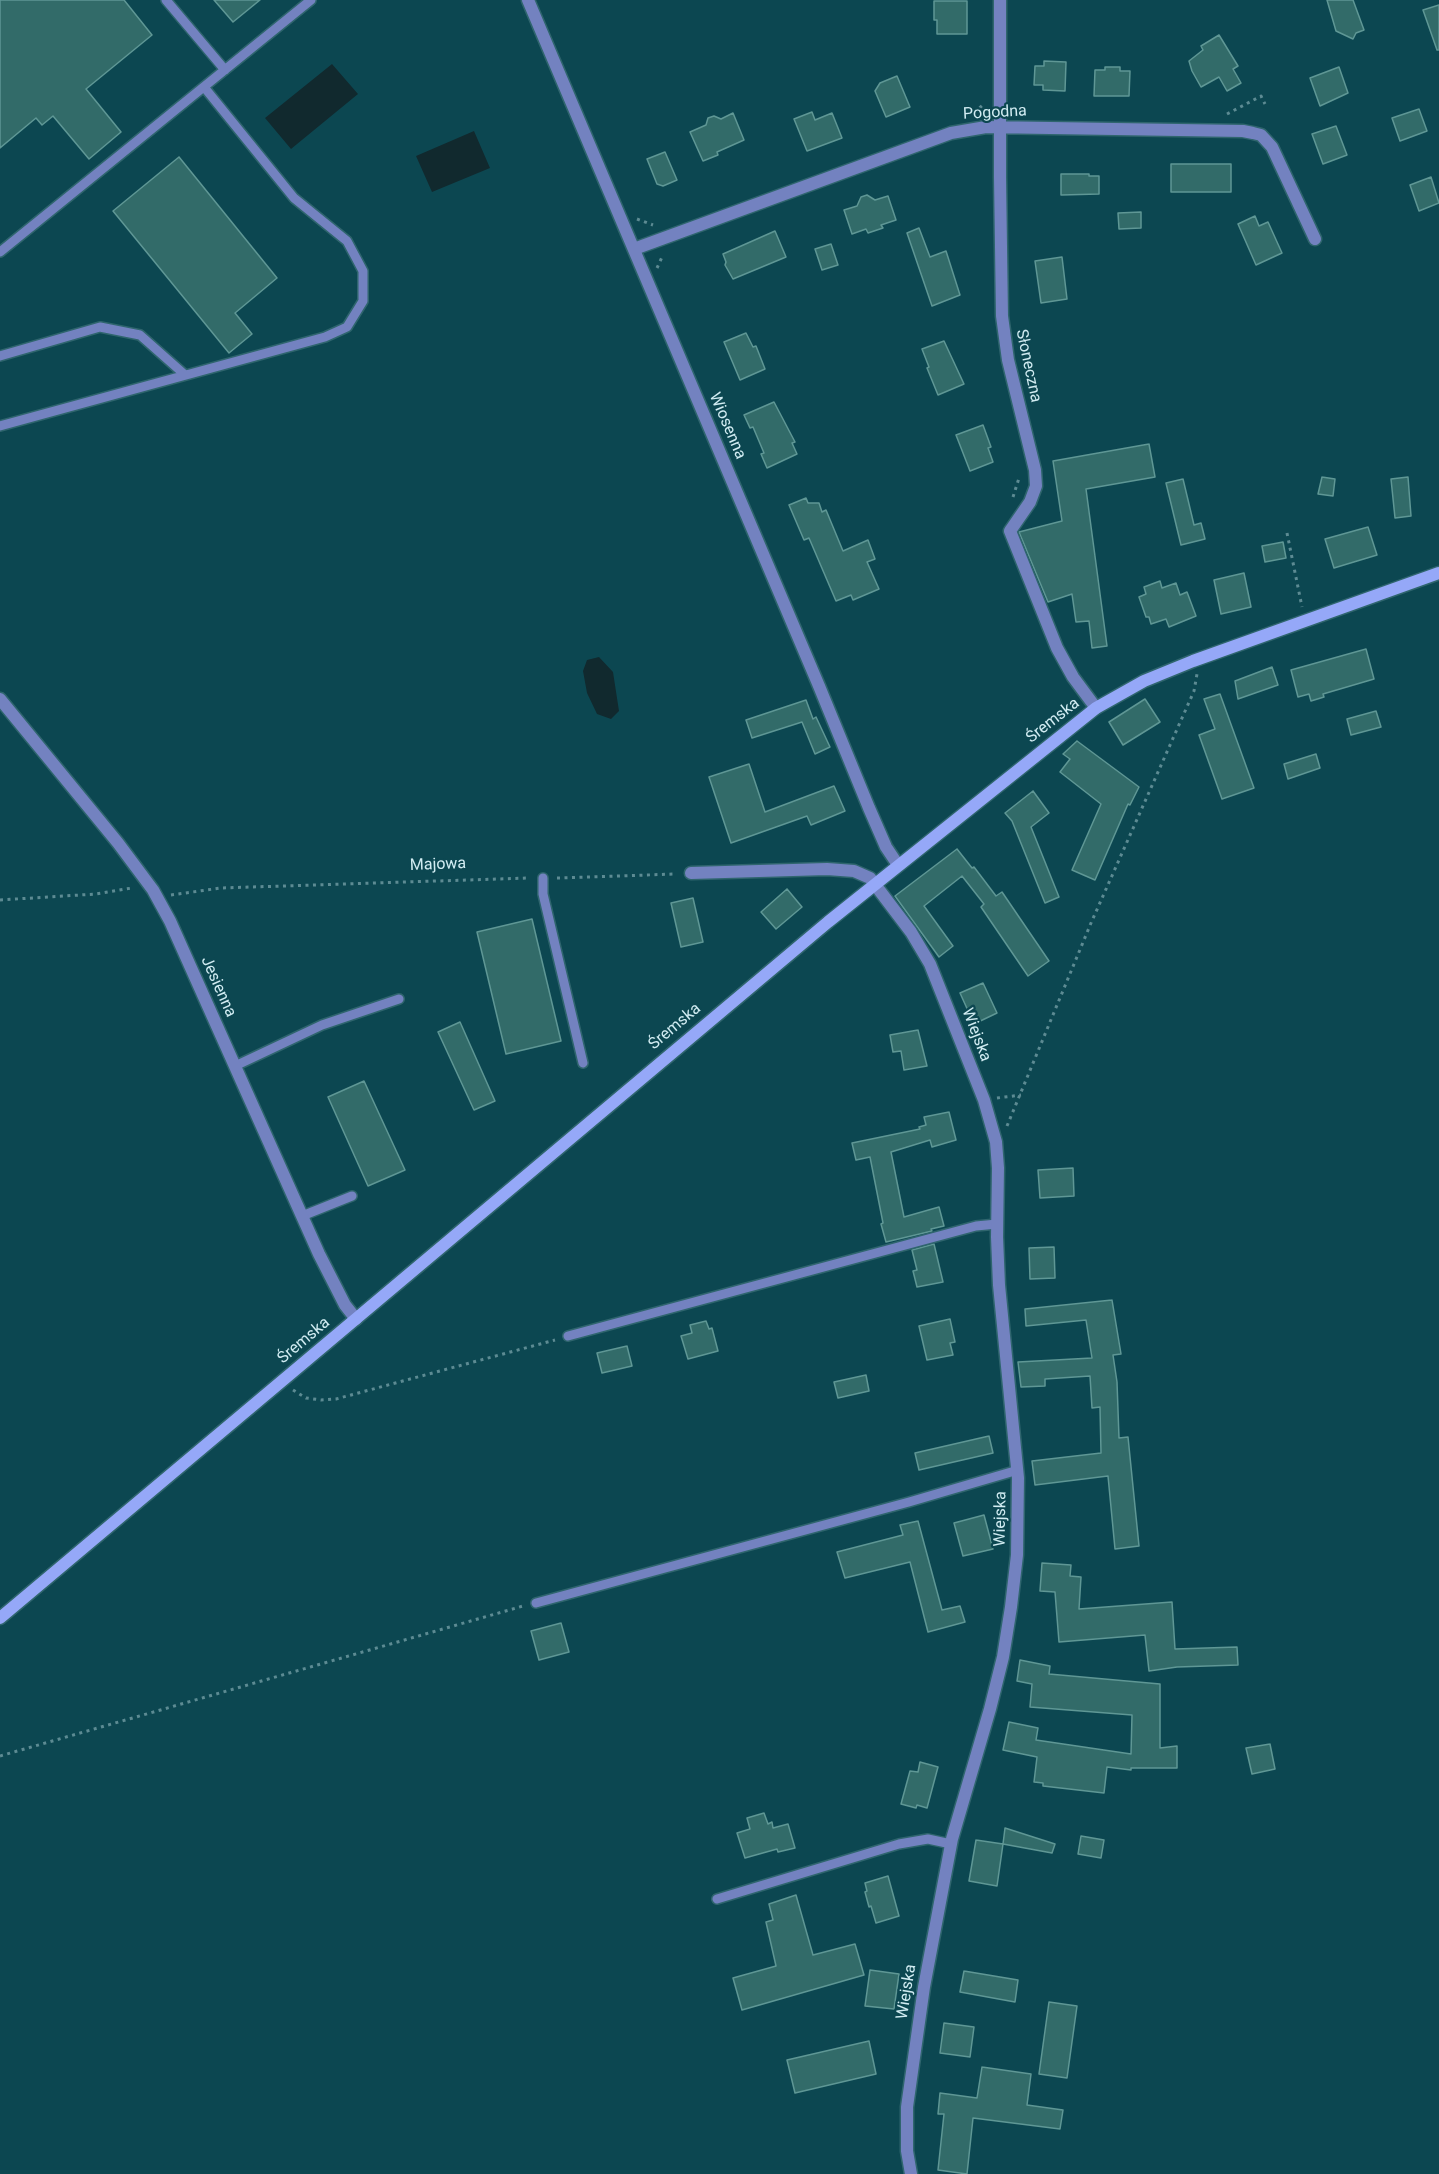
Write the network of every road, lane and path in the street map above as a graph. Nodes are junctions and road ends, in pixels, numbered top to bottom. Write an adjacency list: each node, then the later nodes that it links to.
1 (166, 0): 5 (lane)
2 (311, 0): 5 (lane)
3 (528, 0): 10 (street, Wiosenna)
4 (1000, 0): 9 (street, Słoneczna)
5 (225, 70): 6 (lane)
6 (204, 87): 14 (lane); 17 (lane)
7 (986, 99): 8 (path)
8 (971, 115)
9 (1000, 127): 11 (street, Pogodna); 12 (street, Pogodna); 26 (street, Słoneczna)
10 (618, 212): 11 (path); 13 (street, Wiosenna)
11 (668, 237): 13 (street, Pogodna); 15 (path)
12 (1315, 239)
13 (634, 249): 27 (street, Wiosenna)
14 (0, 252)
15 (656, 271)
16 (0, 356): 17 (lane)
17 (184, 374): 18 (lane)
18 (0, 426)
19 (1287, 532): 21 (path)
20 (1439, 573): 21 (main road, Śremska)
21 (1307, 620): 22 (main road, Śremska)
22 (1195, 667): 23 (path); 24 (path); 26 (main road, Śremska); 36 (path)
23 (1204, 669)
24 (1190, 675)
25 (0, 699): 31 (street, Jesienna)
26 (1096, 708): 27 (main road, Śremska)
27 (898, 865): 30 (main road, Śremska)
28 (691, 873): 29 (path, Majowa); 30 (street)
29 (543, 878): 31 (path, Majowa); 34 (lane)
30 (874, 884): 37 (street, Wiejska); 42 (main road, Śremska)
31 (153, 890): 32 (path, Majowa); 35 (street, Jesienna)
32 (0, 900)
33 (399, 999): 35 (lane)
34 (582, 1064)
35 (235, 1066): 40 (street, Jesienna)
36 (1021, 1095): 37 (path); 38 (path)
37 (984, 1100): 38 (street, Wiejska)
38 (996, 1142): 41 (street, Wiejska)
39 (352, 1196): 40 (lane)
40 (302, 1216): 42 (street, Jesienna)
41 (997, 1224): 43 (lane); 45 (street, Wiejska)
42 (356, 1319): 44 (main road, Śremska)
43 (568, 1336): 44 (path)
44 (282, 1381): 47 (main road, Śremska)
45 (1018, 1470): 46 (lane); 49 (street, Wiejska)
46 (536, 1603): 48 (path)
47 (0, 1618)
48 (0, 1756)
49 (951, 1844): 50 (lane); 51 (street, Wiejska)
50 (717, 1899)
51 (911, 2174)

